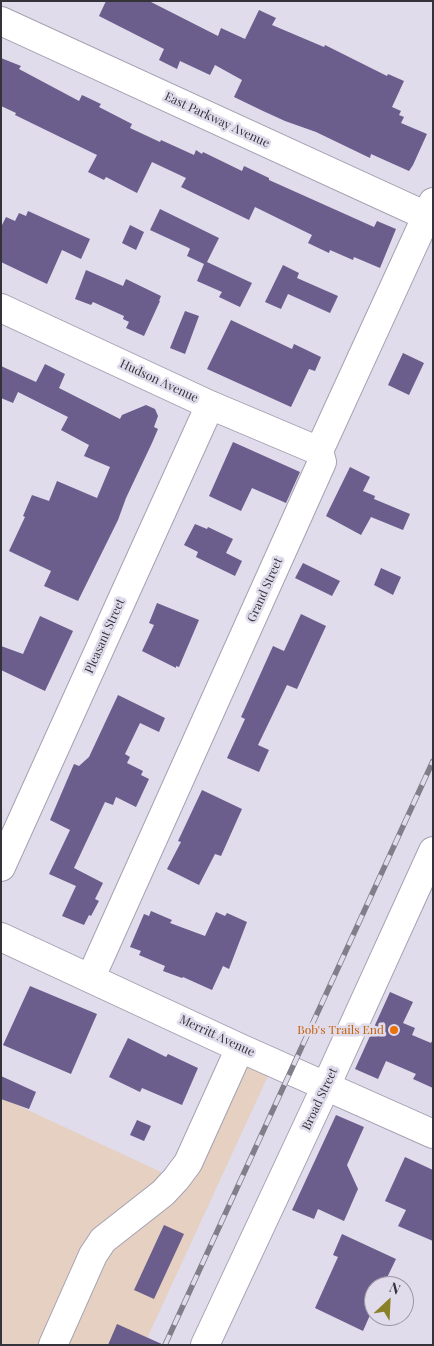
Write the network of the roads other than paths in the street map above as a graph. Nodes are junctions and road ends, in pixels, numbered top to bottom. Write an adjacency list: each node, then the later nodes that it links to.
1 (1, 21): 2 (street, East Parkway Avenue)
2 (431, 212): 5 (street, Grand Street)
3 (1, 308): 4 (street, Hudson Avenue)
4 (210, 405): 5 (street, Hudson Avenue); 7 (street, Pleasant Street)
5 (319, 451): 9 (street, Grand Street)
6 (433, 851): 11 (street, Broad Street)
7 (1, 866)
8 (1, 937): 9 (street, Merritt Avenue)
9 (91, 978): 10 (street, Merritt Avenue)
10 (240, 1048): 11 (street, Merritt Avenue); 13 (street)
11 (326, 1086): 12 (street, Merritt Avenue); 14 (street, Broad Street)
12 (433, 1134)
13 (52, 1345)
14 (204, 1345)

